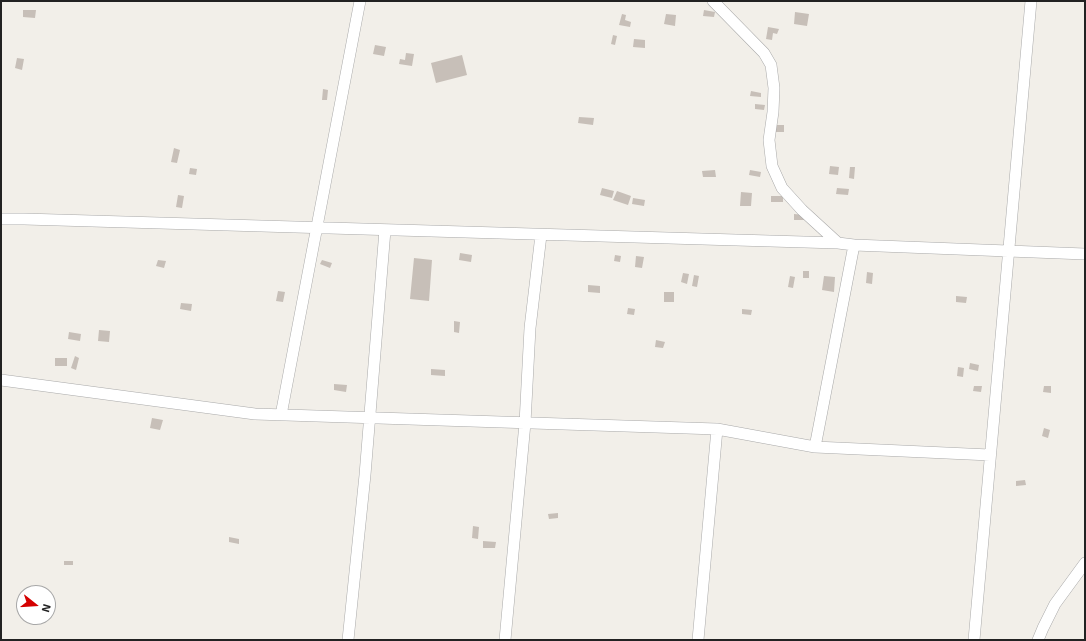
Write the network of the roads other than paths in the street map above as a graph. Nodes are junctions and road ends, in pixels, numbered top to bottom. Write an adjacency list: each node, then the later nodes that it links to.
1 (360, 1): 5 (street)
2 (713, 1): 8 (street)
3 (1030, 1): 10 (street)
4 (1, 219): 5 (street)
5 (317, 228): 6 (street); 13 (street)
6 (385, 230): 7 (street); 14 (street)
7 (542, 235): 8 (street); 15 (street)
8 (838, 244): 9 (street)
9 (854, 246): 10 (street); 17 (street)
10 (1008, 250): 11 (street); 18 (street)
11 (1085, 254)
12 (1, 380): 13 (street)
13 (281, 415): 14 (street)
14 (370, 418): 15 (street); 20 (street)
15 (525, 423): 16 (street); 21 (street)
16 (717, 429): 17 (street); 22 (street)
17 (815, 446): 18 (street)
18 (990, 455): 23 (street)
19 (1085, 563): 24 (street)
20 (348, 640)
21 (505, 640)
22 (698, 640)
23 (974, 640)
24 (1038, 640)

